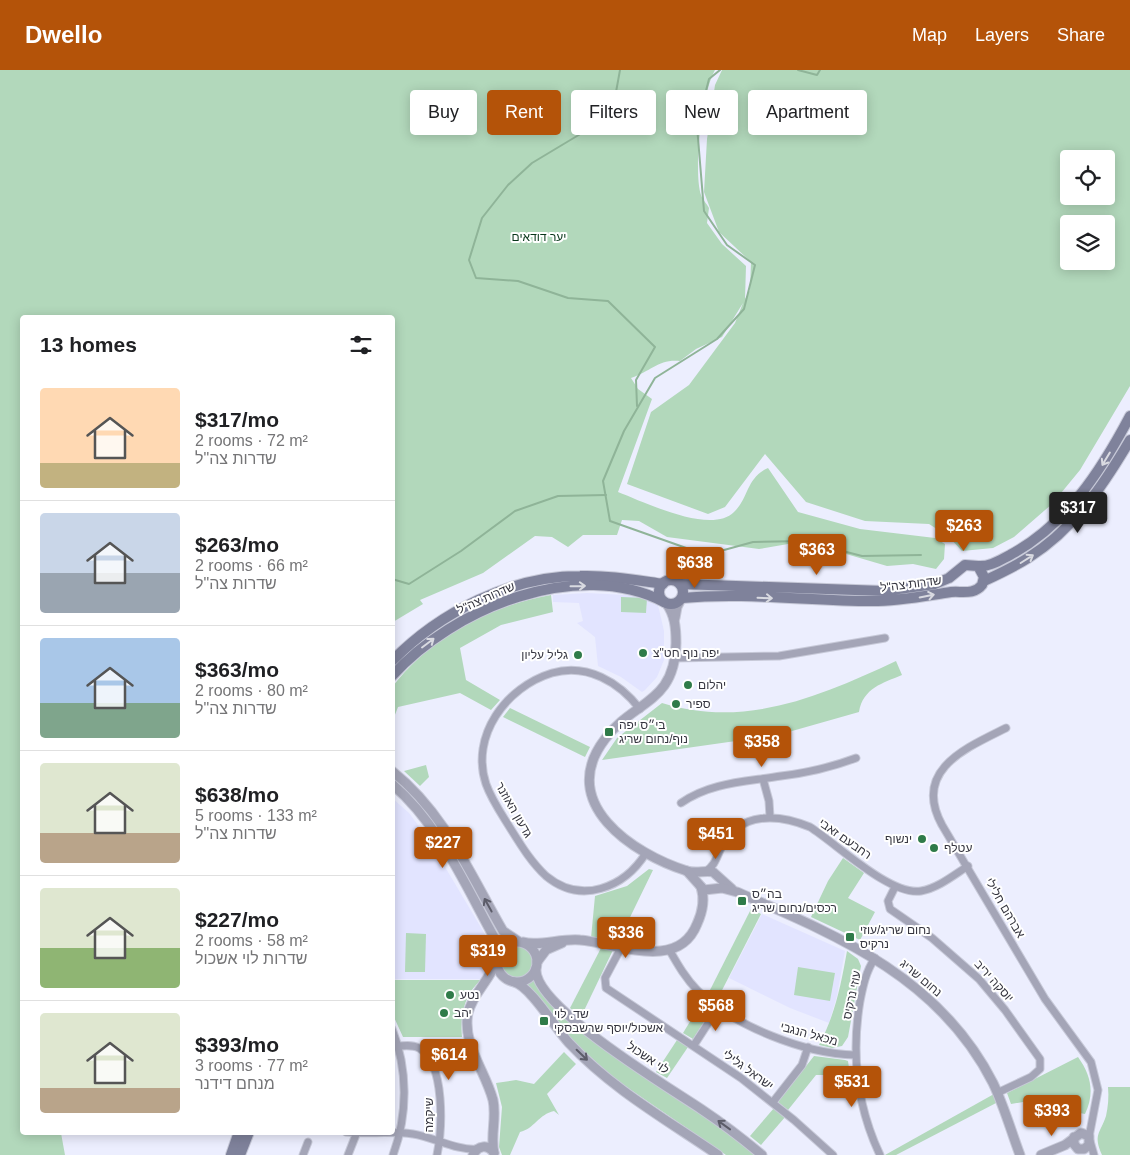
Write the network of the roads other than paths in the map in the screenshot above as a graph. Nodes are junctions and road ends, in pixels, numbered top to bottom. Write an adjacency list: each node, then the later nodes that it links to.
1 (1130, 416): 3 (main road, one-way to 3)
2 (1130, 440): 5 (main road, one-way to 2)
3 (978, 566): 4 (main road); 5 (main road)
4 (958, 571): 7 (main road, שדרות צה"ל); 8 (main road)
5 (984, 581): 8 (main road)
6 (663, 584): 7 (main road); 10 (main road); 13 (main road, שדרות צה"ל)
7 (680, 584): 9 (main road)
8 (964, 591): 9 (main road, שדרות צה"ל, one-way to 8)
9 (681, 598): 10 (main road); 11 (street)
10 (665, 602): 11 (street); 15 (main road, שדרות צה"ל, one-way to 10)
11 (675, 626): 14 (street)
12 (885, 638): 14 (street)
13 (395, 658)
14 (674, 658): 16 (street)
15 (395, 673)
16 (640, 709): 24 (street); 24 (street, גדעון האוזנר)
17 (1006, 728): 26 (street, אברהם חלילי)
18 (856, 758): 20 (street)
19 (395, 774): 36 (street, one-way to 19)
20 (763, 779): 22 (street); 23 (street)
21 (395, 787): 39 (street)
22 (681, 803)
23 (770, 817): 25 (street, רחבעם זאבי); 31 (street, רחבעם זאבי)
24 (646, 854): 27 (street)
25 (718, 857): 28 (street, רחבעם זאבי); 29 (street, רחבעם זאבי)
26 (968, 866): 31 (street, רחבעם זאבי); 51 (street, אברהם חלילי)
27 (687, 871): 28 (street); 30 (street)
28 (704, 872): 29 (street); 30 (street)
29 (718, 876): 32 (street); 33 (street, נחום שריג)
30 (700, 886): 32 (street); 34 (street)
31 (895, 887): 49 (street, יוסקה יריב)
32 (714, 890): 33 (street, נחום שריג); 34 (street)
33 (736, 892): 40 (street, נחום שריג)
34 (702, 908): 38 (street)
35 (582, 940): 36 (street); 37 (street); 41 (street)
36 (520, 942): 39 (street); 41 (street)
37 (622, 946): 38 (street); 45 (street, ישראל גלילי)
38 (670, 951): 44 (street, מכאל הנגבי)
39 (497, 957): 42 (street); 43 (street)
40 (875, 958): 48 (street, עוזי נרקיס); 49 (street, נחום שריג)
41 (537, 965): 42 (street); 73 (street, לוי אשכול, one-way to 41)
42 (510, 981): 43 (street); 72 (street, one-way to 72)
43 (481, 987): 52 (street)
44 (718, 1008): 45 (street); 47 (street, מכאל הנגבי)
45 (694, 1045): 50 (street, ישראל גלילי)
46 (396, 1046): 54 (street); 60 (street, שיקמה)
47 (808, 1047): 48 (street, מכאל הנגבי); 50 (street)
48 (855, 1054): 65 (street, עוזי נרקיס)
49 (997, 1093): 75 (street, נחום שריג)
50 (772, 1102): 74 (street, ישראל גלילי)
51 (1091, 1121): 58 (street, אברהם חלילי); 59 (street, אברהם חלילי)
52 (493, 1132): 63 (street); 64 (street)
53 (395, 1133): 54 (street)
54 (400, 1133): 60 (street); 70 (street)
55 (238, 1135): 66 (main road)
56 (248, 1135): 67 (main road)
57 (356, 1135): 69 (street)
58 (1077, 1135): 59 (street); 62 (street); 77 (street)
59 (1090, 1139): 62 (street); 79 (street, אברהם חלילי)
60 (440, 1140): 63 (street); 71 (street, שיקמה)
61 (308, 1142): 68 (street)
62 (1079, 1149): 78 (street); 79 (street)
63 (475, 1152): 64 (street)
64 (494, 1154)
65 (879, 1154)
66 (231, 1155)
67 (240, 1155)
68 (303, 1155)
69 (348, 1155)
70 (393, 1155)
71 (437, 1155)
72 (718, 1155)
73 (762, 1155)
74 (833, 1155)
75 (1019, 1155): 76 (street)
76 (1027, 1155)
77 (1040, 1155)
78 (1054, 1155)
79 (1092, 1155)

